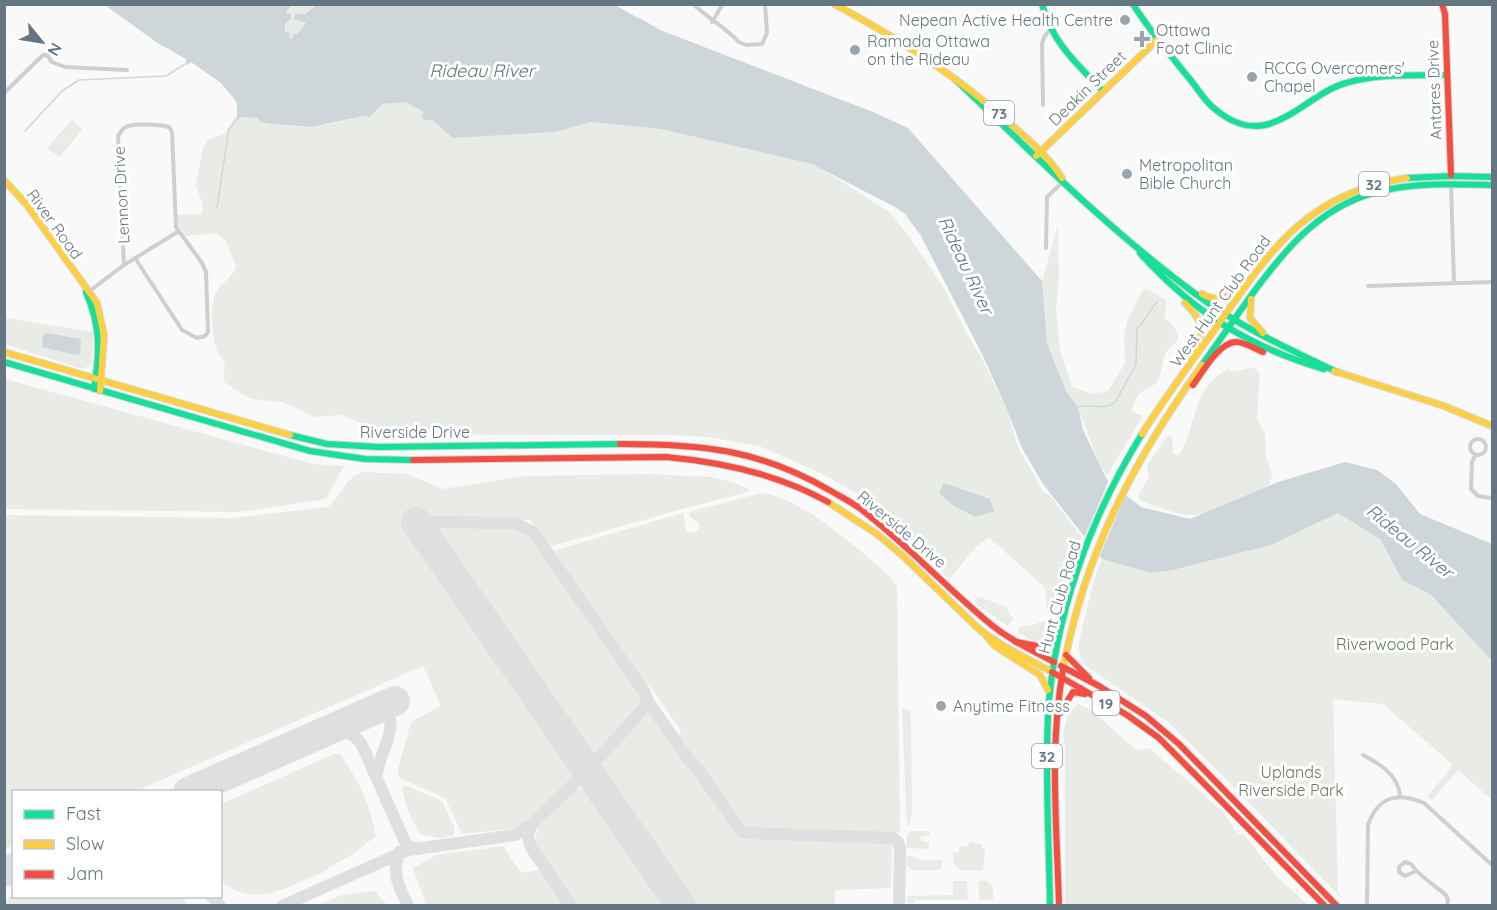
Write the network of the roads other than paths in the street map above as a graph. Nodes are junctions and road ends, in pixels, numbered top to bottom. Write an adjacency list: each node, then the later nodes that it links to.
1 (693, 4): 8 (street)
2 (723, 4): 8 (street)
3 (765, 4): 8 (street)
4 (834, 4): 16 (main road, 73)
5 (1042, 4): 9 (main road)
6 (1133, 4): 10 (main road)
7 (1442, 4): 12 (main road, Antares Drive)
8 (712, 22)
9 (1050, 30): 13 (main road); 15 (street)
10 (1158, 39): 12 (main road); 13 (main road, Deakin Street)
11 (128, 70): 14 (street)
12 (1447, 75): 17 (main road, Antares Drive)
13 (1102, 90): 16 (main road, Deakin Street)
14 (4, 93)
15 (1043, 105)
16 (1038, 154): 20 (main road, 73)
17 (1450, 175): 18 (main road, West Hunt Club Road / 32); 21 (main road, Antares Drive); 34 (main road, West Hunt Club Road / 32)
18 (1492, 177)
19 (4, 180): 36 (main road, River Road)
20 (1064, 181): 24 (main road, 73); 25 (street)
21 (1451, 183): 22 (main road, West Hunt Club Road / 32); 31 (street); 37 (main road, West Hunt Club Road / 32)
22 (1492, 185)
23 (179, 231): 26 (street); 26 (street, Lennon Drive); 27 (street, Lennon Drive)
24 (1132, 244): 28 (main road, 73); 29 (main road, 73)
25 (1046, 248)
26 (135, 258): 27 (street)
27 (124, 265): 36 (street)
28 (1177, 278): 29 (main road); 32 (main road, 73)
29 (1166, 282): 35 (main road, 73)
30 (1492, 282): 31 (street)
31 (1454, 283): 33 (street)
32 (1185, 284): 34 (main road); 38 (main road, 73)
33 (1368, 286)
34 (1242, 288): 38 (main road, West Hunt Club Road / 32)
35 (1176, 290): 40 (main road, 73); 48 (main road)
36 (88, 292): 47 (main road, River Road)
37 (1252, 295): 39 (main road, West Hunt Club Road / 32); 42 (main road)
38 (1224, 314): 39 (main road, 73); 40 (main road, West Hunt Club Road / 32)
39 (1235, 321): 41 (main road, West Hunt Club Road / 32); 42 (main road, 73)
40 (1219, 322): 41 (main road, 73); 48 (main road, West Hunt Club Road / 32)
41 (1228, 329): 44 (main road, 73); 50 (main road, West Hunt Club Road / 32)
42 (1273, 341): 46 (main road, 73)
43 (4, 352): 47 (main road, Riverside Drive)
44 (1287, 358): 46 (main road, 73); 50 (main road)
45 (4, 362): 49 (main road, Riverside Drive)
46 (1337, 372): 51 (main road, 73)
47 (99, 379): 49 (main road, River Road); 56 (main road, Riverside Drive / 19)
48 (1178, 381): 54 (main road, West Hunt Club Road / 32)
49 (97, 390): 57 (main road, Riverside Drive / 19)
50 (1164, 419): 55 (main road, West Hunt Club Road / 32)
51 (1492, 426)
52 (1476, 454): 52 (street); 53 (street)
53 (1492, 498)
54 (1101, 513): 58 (main road, Hunt Club Road / 32)
55 (1108, 520): 61 (main road, Hunt Club Road / 32)
56 (965, 602): 57 (main road); 60 (main road, Riverside Drive / 19)
57 (958, 610): 59 (main road, Riverside Drive / 19)
58 (1064, 615): 60 (main road); 62 (main road, Hunt Club Road / 32)
59 (982, 631): 64 (main road, Riverside Drive / 19); 67 (main road)
60 (1016, 642): 62 (main road, Riverside Drive / 19)
61 (1066, 655): 63 (main road, Hunt Club Road / 32); 66 (main road)
62 (1054, 662): 63 (main road, Riverside Drive / 19); 64 (main road, Hunt Club Road / 32)
63 (1064, 667): 65 (main road, Hunt Club Road / 32); 66 (main road, Riverside Drive / 19)
64 (1052, 672): 65 (main road, Riverside Drive / 19); 67 (main road, Hunt Club Road / 32)
65 (1062, 678): 68 (main road, Riverside Drive / 19); 69 (main road, Hunt Club Road / 32)
66 (1099, 686): 79 (main road, Riverside Drive / 19)
67 (1049, 694): 73 (main road, Hunt Club Road / 32)
68 (1097, 698): 69 (main road); 78 (main road, Riverside Drive / 19)
69 (1058, 717): 72 (main road, Hunt Club Road / 32)
70 (1363, 755): 71 (street)
71 (1400, 795): 74 (street); 80 (street)
72 (1057, 818): 73 (main road); 77 (main road, Hunt Club Road / 32)
73 (1049, 819): 76 (main road, Hunt Club Road / 32)
74 (1492, 865)
75 (1416, 872): 75 (street); 81 (street)
76 (1050, 906)
77 (1059, 906)
78 (1324, 906)
79 (1337, 906)
80 (1367, 906)
81 (1447, 906)

